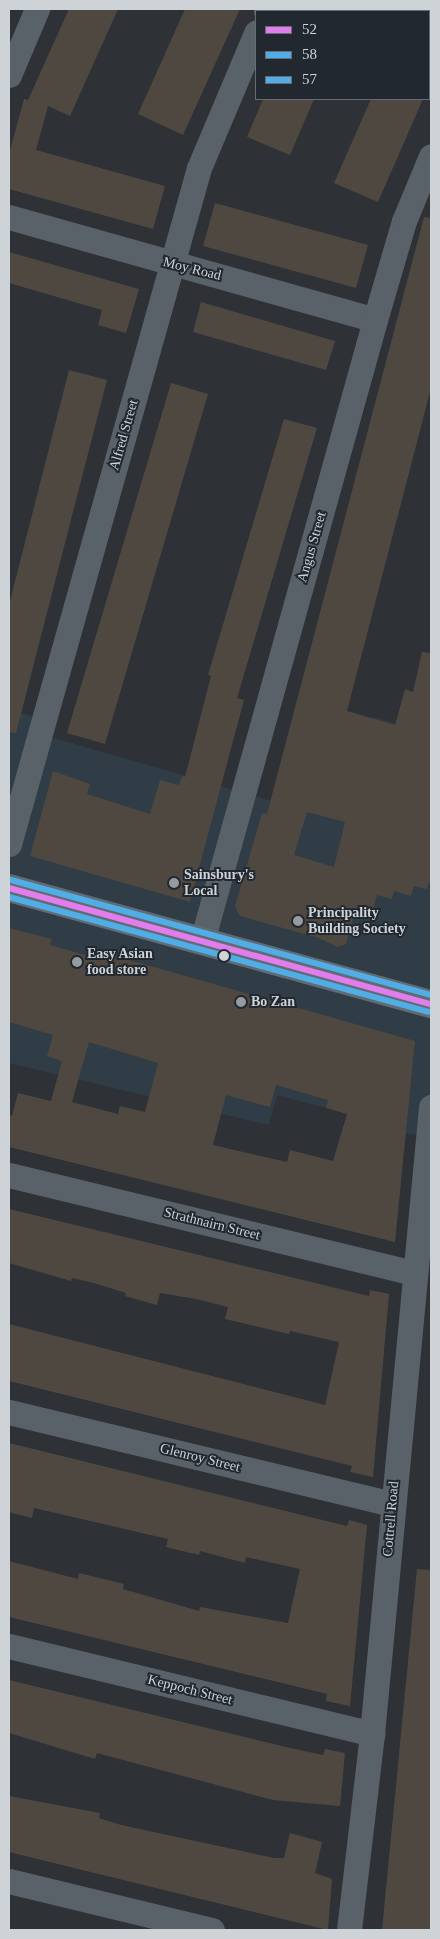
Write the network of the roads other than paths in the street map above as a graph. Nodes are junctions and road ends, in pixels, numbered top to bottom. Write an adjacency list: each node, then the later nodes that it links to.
1 (37, 9): 3 (street)
2 (255, 35): 6 (street, Alfred Street)
3 (9, 75)
4 (431, 156): 7 (street, Angus Street)
5 (9, 217): 6 (street, Moy Road)
6 (172, 264): 7 (street, Moy Road); 8 (street, Alfred Street)
7 (376, 320): 10 (street, Angus Street)
8 (9, 844)
9 (9, 888): 10 (main road)
10 (202, 941): 11 (main road)
11 (431, 1004)
12 (431, 1107): 14 (street, Cottrell Road)
13 (9, 1175): 14 (street, Strathnairn Street)
14 (414, 1272): 16 (street, Cottrell Road)
15 (9, 1412): 16 (street, Glenroy Street)
16 (392, 1504): 18 (street, Cottrell Road)
17 (9, 1646): 18 (street, Keppoch Street)
18 (372, 1734): 21 (street, Cottrell Road)
19 (9, 1881): 20 (street)
20 (212, 1930)
21 (349, 1930)

